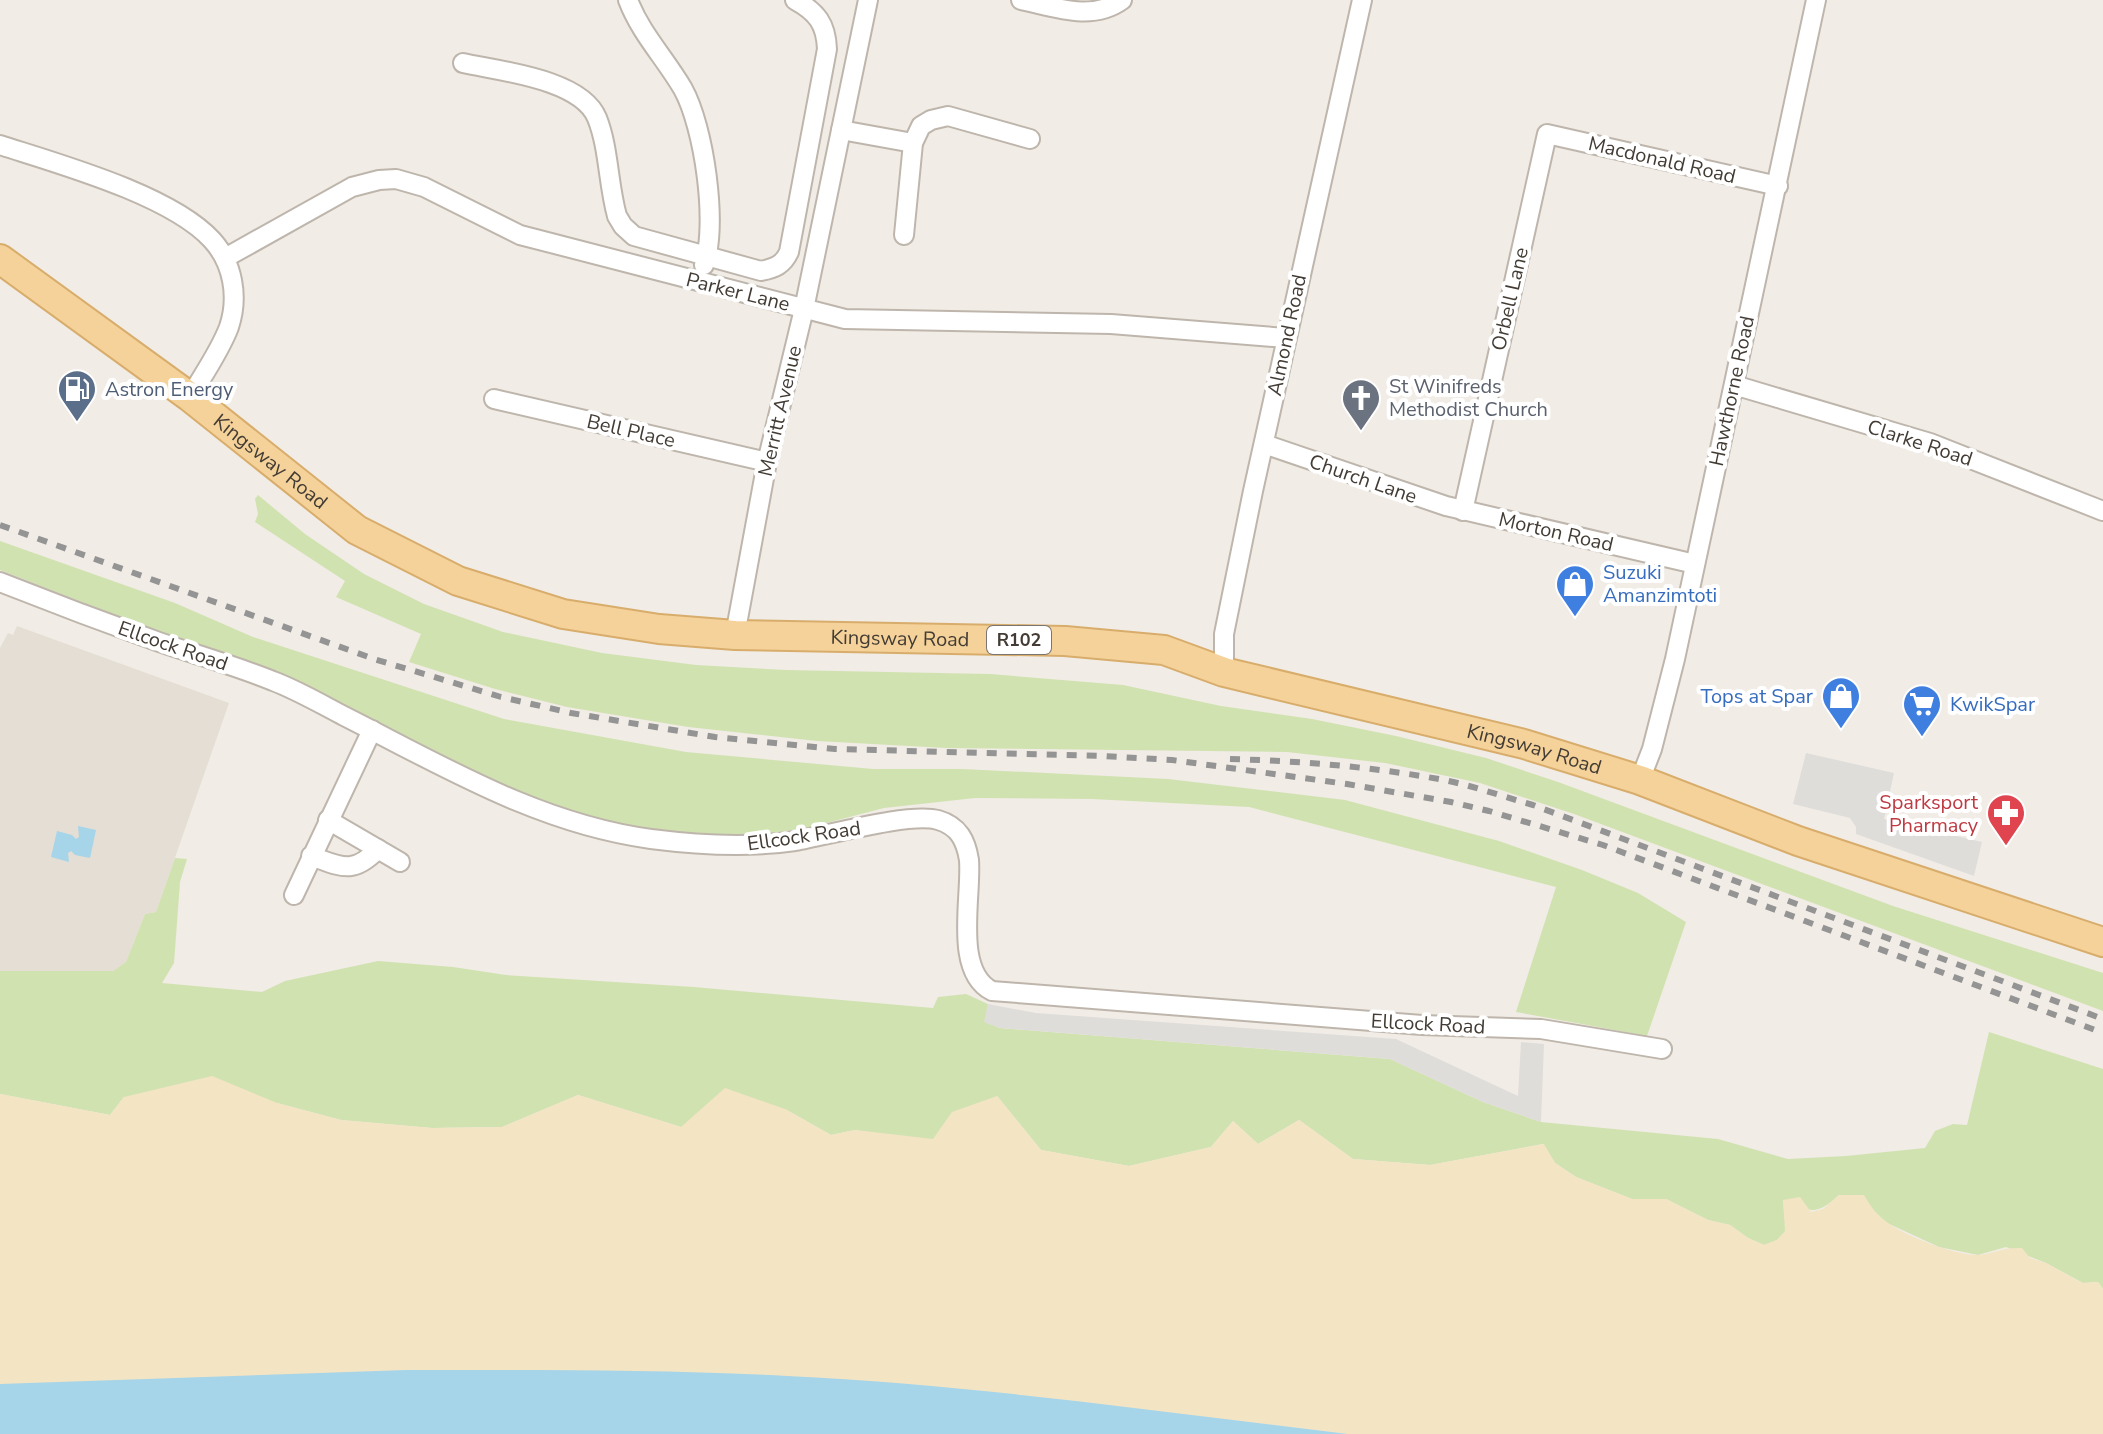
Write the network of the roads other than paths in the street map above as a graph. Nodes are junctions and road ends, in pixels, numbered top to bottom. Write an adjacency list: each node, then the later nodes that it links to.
1 (628, 0): 16 (street)
2 (795, 0): 16 (street)
3 (868, 0): 9 (street, Merritt Avenue)
4 (1021, 0): 5 (street)
5 (1122, 0)
6 (1362, 0): 21 (street, Almond Road)
7 (1816, 0): 14 (street, Hawthorne Road)
8 (463, 63): 16 (street)
9 (841, 130): 12 (street); 20 (street, Merritt Avenue)
10 (1547, 134): 14 (street, Macdonald Road); 27 (street, Orbell Lane)
11 (1030, 139): 12 (street)
12 (913, 143): 15 (street)
13 (0, 145): 17 (street)
14 (1778, 186): 22 (street, Hawthorne Road)
15 (904, 235)
16 (707, 256): 19 (street)
17 (225, 258): 19 (street, Parker Lane); 23 (street)
18 (0, 259): 23 (main road, Kingsway Road / R102)
19 (698, 282): 20 (street, Parker Lane)
20 (804, 309): 21 (street, Parker Lane); 26 (street, Merritt Avenue)
21 (1286, 338): 25 (street, Almond Road)
22 (1734, 385): 28 (street, Clarke Road); 29 (street, Hawthorne Road)
23 (190, 397): 31 (main road, Kingsway Road / R102)
24 (494, 399): 26 (street, Bell Place)
25 (1264, 444): 27 (street, Church Lane); 32 (street, Almond Road)
26 (767, 462): 31 (street, Merritt Avenue)
27 (1463, 511): 29 (street, Morton Road)
28 (2103, 511)
29 (1695, 564): 34 (street, Hawthorne Road)
30 (0, 582): 33 (street, Ellcock Road)
31 (735, 635): 32 (main road, Kingsway Road / R102)
32 (1224, 672): 34 (main road, Kingsway Road / R102)
33 (372, 730): 35 (street); 41 (street, Ellcock Road)
34 (1640, 780): 40 (main road, Kingsway Road / R102)
35 (328, 820): 36 (street); 37 (street)
36 (378, 849): 37 (street); 38 (street)
37 (311, 856): 39 (street)
38 (400, 862)
39 (294, 895)
40 (2103, 942)
41 (1662, 1049)

